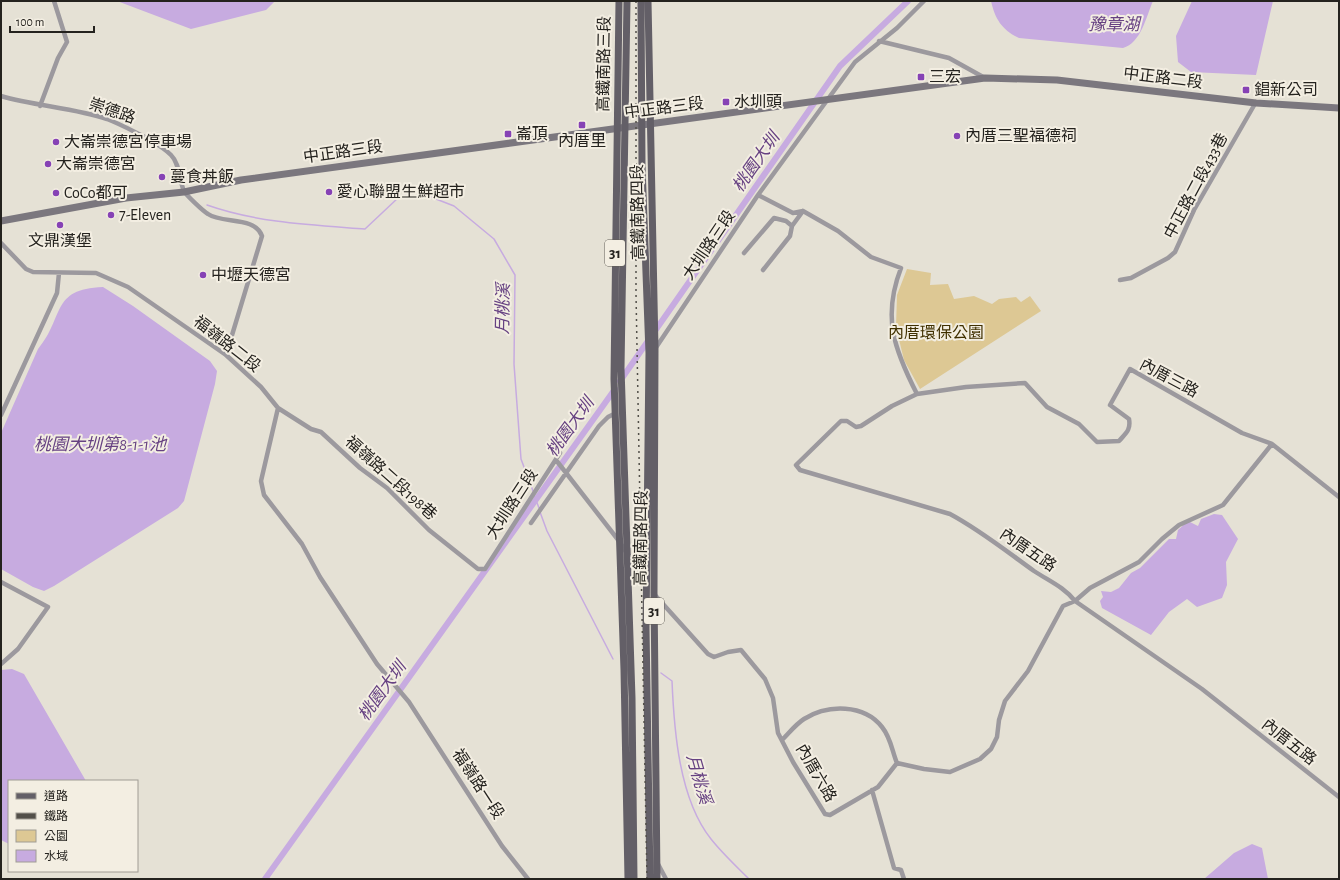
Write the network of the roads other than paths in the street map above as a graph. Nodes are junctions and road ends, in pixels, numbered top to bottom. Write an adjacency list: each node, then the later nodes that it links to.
1 (54, 1): 12 (street)
2 (619, 1): 16 (main road, 高鐵南路三段 / 31)
3 (627, 1): 15 (main road, 高鐵南路三段 / 31)
4 (641, 1): 14 (main road, 31)
5 (648, 1): 14 (main road, 31)
6 (924, 1): 7 (street, 大圳路三段)
7 (879, 41): 8 (street); 10 (street, 大圳路三段)
8 (984, 78): 10 (main road, 中正路三段); 11 (main road, 中正路二段)
9 (1, 96): 12 (street, 崇德路)
10 (828, 99): 14 (main road, 中正路三段); 18 (street, 大圳路三段)
11 (1257, 101): 13 (main road, 中正路二段); 26 (street, 中正路二段433巷)
12 (40, 106): 17 (street, 崇德路)
13 (1339, 108)
14 (646, 124): 15 (main road, 中正路三段); 27 (main road, 高鐵南路四段 / 31); 27 (main road, 高鐵南路四段 / 31)
15 (626, 127): 16 (main road, 中正路三段); 37 (main road, 高鐵南路四段 / 31)
16 (618, 128): 17 (main road, 中正路三段); 31 (main road, 高鐵南路四段 / 31)
17 (184, 192): 20 (main road, 中正路三段); 28 (street)
18 (758, 195): 19 (street); 27 (street, 大圳路三段)
19 (803, 211): 21 (street); 29 (street)
20 (1, 221)
21 (792, 226): 23 (street); 24 (street)
22 (1, 243): 25 (street, 福嶺路二段)
23 (744, 253)
24 (763, 270)
25 (59, 273): 28 (street, 福嶺路二段); 32 (street)
26 (1120, 280)
27 (653, 348): 39 (main road, 高鐵南路四段 / 31); 42 (main road, 高鐵南路四段 / 31)
28 (226, 355): 30 (street, 福嶺路二段)
29 (916, 394): 33 (street, 內厝三路); 49 (street, 內厝五路)
30 (278, 408): 45 (street, 福嶺路二段198巷); 60 (street, 福嶺路一段)
31 (614, 414): 36 (street, 大圳路三段); 40 (main road, 高鐵南路四段 / 31)
32 (1, 415)
33 (1272, 444): 38 (street, 內厝三路); 49 (street)
34 (560, 453): 35 (street, 大圳路三段)
35 (557, 460): 36 (street); 45 (street, 大圳路三段)
36 (566, 470): 41 (street, 大圳路三段); 43 (street)
37 (624, 484): 40 (main road); 44 (main road, 高鐵南路四段 / 31)
38 (1339, 497)
39 (647, 500): 42 (main road); 47 (main road, 高鐵南路四段 / 31)
40 (618, 510): 43 (main road, 高鐵南路四段 / 31)
41 (531, 524)
42 (655, 532): 48 (main road, 高鐵南路四段 / 31)
43 (619, 541): 44 (street); 51 (main road, 高鐵南路四段 / 31)
44 (626, 552): 47 (street); 52 (main road, 高鐵南路四段 / 31)
45 (485, 568)
46 (1, 582): 50 (street)
47 (647, 584): 48 (street); 56 (main road, 高鐵南路四段 / 31)
48 (654, 593): 53 (street, 內厝六路); 54 (main road, 高鐵南路四段 / 31)
49 (1075, 601): 55 (street); 58 (street, 內厝五路)
50 (1, 664)
51 (624, 670): 52 (main road); 61 (main road, 高鐵南路四段 / 31)
52 (632, 698): 62 (main road, 高鐵南路四段 / 31)
53 (782, 740): 55 (street); 57 (street, 內厝六路)
54 (655, 747): 56 (main road); 59 (main road, 高鐵南路四段 / 31)
55 (897, 763): 57 (street, 內厝六路)
56 (648, 789): 63 (main road, 高鐵南路四段 / 31)
57 (872, 790): 66 (street)
58 (1339, 798)
59 (657, 860): 64 (main road, 高鐵南路四段 / 31); 65 (street)
60 (528, 879)
61 (628, 879)
62 (634, 879)
63 (650, 879)
64 (657, 879)
65 (666, 879)
66 (904, 879)

